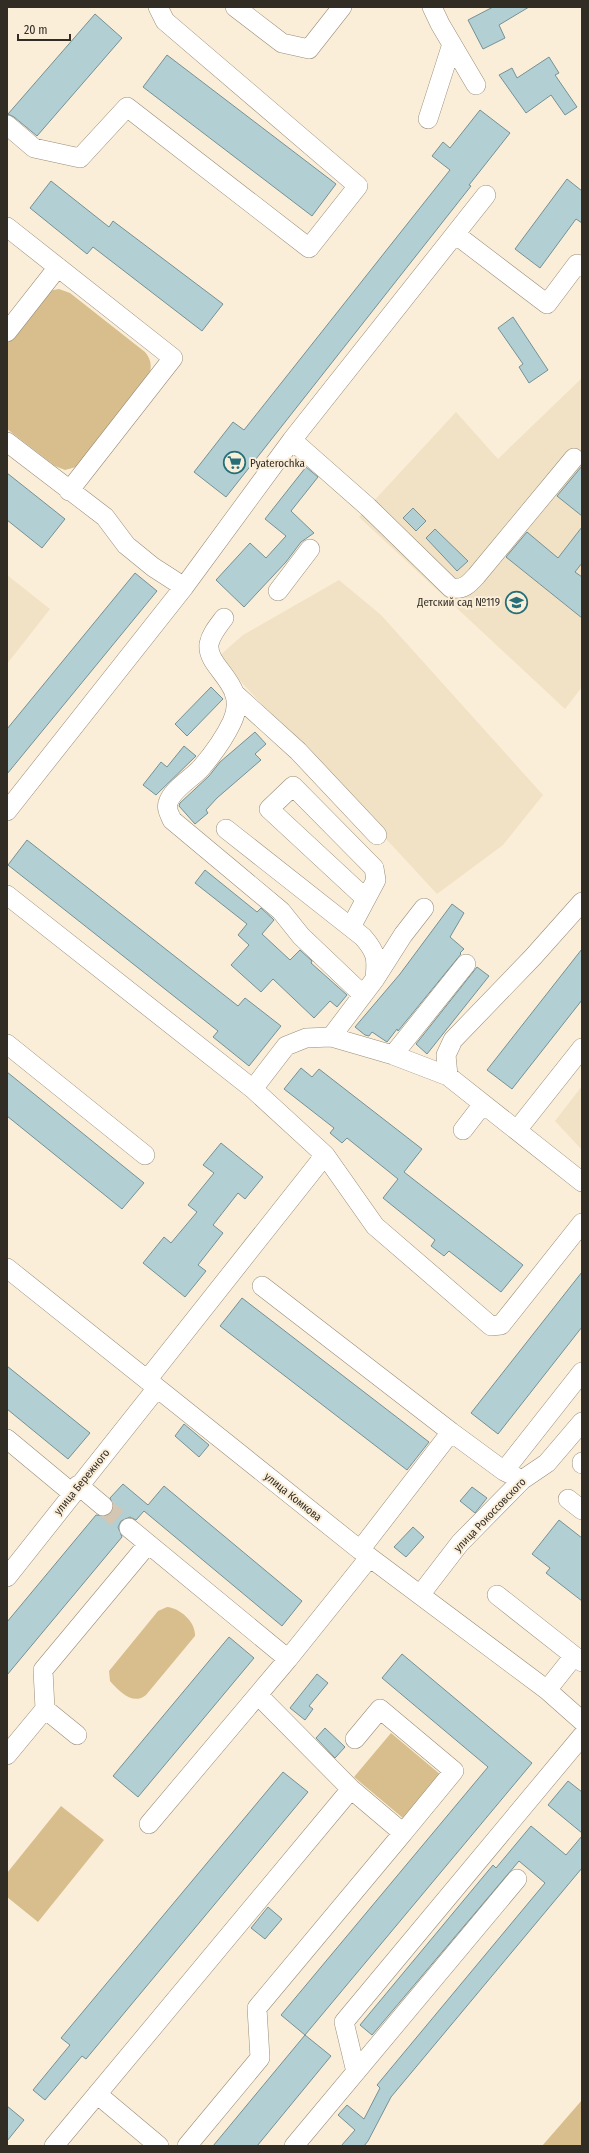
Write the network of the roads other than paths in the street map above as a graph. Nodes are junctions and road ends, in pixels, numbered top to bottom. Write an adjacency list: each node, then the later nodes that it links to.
1 (158, 7): 8 (street)
2 (235, 7): 3 (street)
3 (342, 7)
4 (432, 7): 5 (street)
5 (452, 44): 6 (street); 7 (street)
6 (476, 85)
7 (428, 119)
8 (7, 125)
9 (486, 195): 11 (street)
10 (7, 227): 12 (street)
11 (455, 234): 13 (street); 15 (street)
12 (58, 267): 14 (street); 18 (street)
13 (582, 267)
14 (7, 332)
15 (292, 440): 17 (street); 20 (street)
16 (7, 442): 18 (street)
17 (574, 458)
18 (69, 490): 20 (street)
19 (310, 549): 21 (street)
20 (184, 587): 24 (street)
21 (278, 591)
22 (224, 618): 23 (street)
23 (234, 693): 26 (street); 34 (street)
24 (7, 811)
25 (226, 829): 31 (street)
26 (377, 834)
27 (7, 895): 40 (street)
28 (365, 898): 28 (street); 31 (street)
29 (582, 902): 39 (street)
30 (424, 908): 33 (street)
31 (351, 927): 33 (street)
32 (466, 964): 38 (street)
33 (375, 979): 34 (street)
34 (363, 995): 35 (street)
35 (331, 1037): 38 (street); 40 (street)
36 (7, 1044): 45 (street)
37 (582, 1048): 43 (street)
38 (393, 1055): 39 (street)
39 (448, 1076): 41 (street)
40 (253, 1089): 44 (street)
41 (483, 1104): 42 (street); 43 (street)
42 (463, 1130)
43 (517, 1130): 46 (street)
44 (325, 1154): 47 (street); 51 (street, улица Бережного)
45 (145, 1155)
46 (582, 1182)
47 (582, 1223)
48 (7, 1268): 51 (street, улица Комкова)
49 (262, 1286): 53 (street)
50 (582, 1372): 55 (street)
51 (152, 1384): 57 (street, улица Бережного); 61 (street, улица Комкова)
52 (582, 1422): 56 (street, улица Рокоссовского)
53 (451, 1432): 55 (street); 61 (street)
54 (8, 1443): 57 (street)
55 (504, 1471): 56 (street)
56 (522, 1480): 63 (street, улица Рокоссовского)
57 (75, 1489): 58 (street); 62 (street, улица Бережного)
58 (103, 1506)
59 (129, 1528): 60 (street)
60 (148, 1544): 65 (street); 69 (street)
61 (364, 1554): 63 (street, улица Комкова); 65 (street)
62 (7, 1577)
63 (420, 1595): 67 (street, улица Комкова)
64 (497, 1595): 66 (street)
65 (288, 1659): 68 (street)
66 (578, 1659): 67 (street)
67 (547, 1690): 70 (street, улица Комкова)
68 (258, 1695): 75 (street); 76 (street)
69 (45, 1709): 71 (street); 74 (street)
70 (582, 1721)
71 (77, 1735)
72 (582, 1736): 79 (street)
73 (355, 1739): 77 (street)
74 (7, 1754)
75 (351, 1789): 77 (street); 80 (street)
76 (149, 1824)
77 (403, 1833): 83 (street)
78 (516, 1880): 79 (street)
79 (356, 2072): 84 (street)
80 (97, 2094): 81 (street); 82 (street)
81 (54, 2146)
82 (159, 2146)
83 (187, 2146)
84 (294, 2146)

